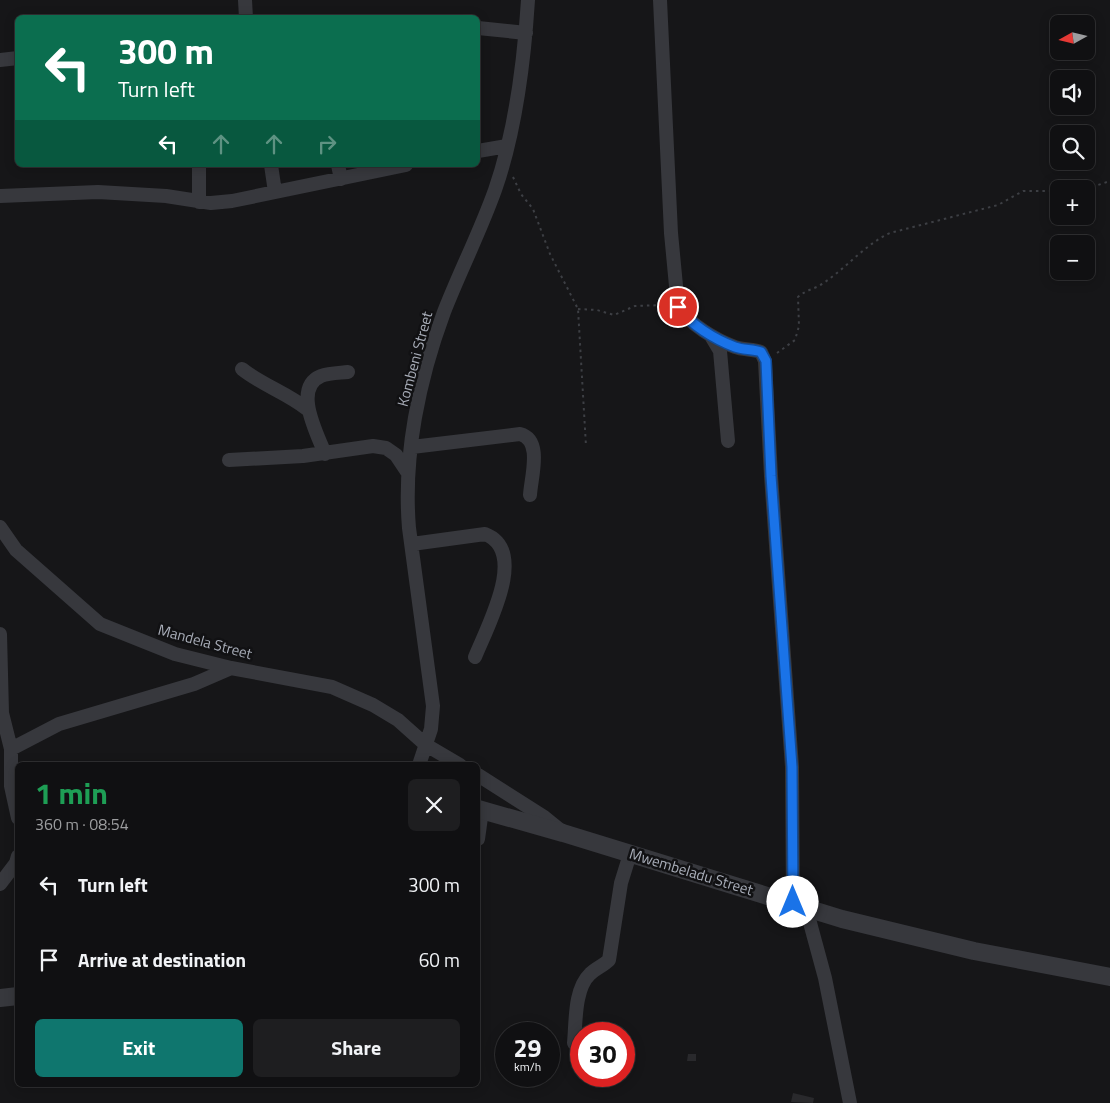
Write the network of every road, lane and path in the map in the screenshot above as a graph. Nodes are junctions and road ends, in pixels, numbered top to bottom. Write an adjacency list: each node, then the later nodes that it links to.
1 (245, 0): 4 (street)
2 (528, 0): 6 (street, Kombeni Street)
3 (660, 0): 21 (street)
4 (246, 15)
5 (480, 28): 6 (street)
6 (526, 33): 10 (street, Kombeni Street)
7 (15, 58): 8 (street)
8 (0, 60)
9 (480, 151): 10 (street)
10 (506, 152): 22 (path); 30 (street, Kombeni Street)
11 (199, 167): 20 (street)
12 (271, 167): 18 (street)
13 (387, 167): 14 (street)
14 (339, 172): 18 (street)
15 (1110, 181): 16 (path)
16 (1095, 186)
17 (1050, 190): 24 (path)
18 (275, 192): 20 (street)
19 (0, 196): 20 (street)
20 (199, 202)
21 (678, 307): 22 (path); 23 (street)
22 (578, 309): 29 (path)
23 (711, 336): 24 (street); 28 (street)
24 (766, 361): 51 (street)
25 (242, 369): 27 (street)
26 (348, 372): 27 (street)
27 (307, 409): 31 (street)
28 (728, 441)
29 (586, 446)
30 (412, 447): 33 (street, Kombeni Street); 34 (street)
31 (325, 454): 32 (street); 33 (street)
32 (229, 460)
33 (408, 473): 36 (street, Kombeni Street)
34 (530, 495)
35 (0, 528): 39 (street, Mandela Street)
36 (412, 544): 38 (street); 40 (street, Kombeni Street)
37 (0, 634): 41 (street)
38 (475, 657)
39 (231, 668): 40 (street, Mandela Street); 41 (street)
40 (426, 745): 42 (street, Kombeni Street); 43 (street, Mandela Street)
41 (10, 749): 45 (street)
42 (420, 762)
43 (455, 762)
44 (480, 776): 47 (street)
45 (15, 804)
46 (480, 810): 47 (street, Mwembeladu Street)
47 (563, 833): 48 (street, Mwembeladu Street)
48 (630, 854): 51 (street, Mwembeladu Street); 55 (street)
49 (15, 864): 50 (street)
50 (0, 884)
51 (800, 905): 52 (street, Mwembeladu Street); 56 (street)
52 (1110, 977)
53 (15, 996): 54 (street)
54 (0, 998)
55 (576, 1022)
56 (850, 1103)

